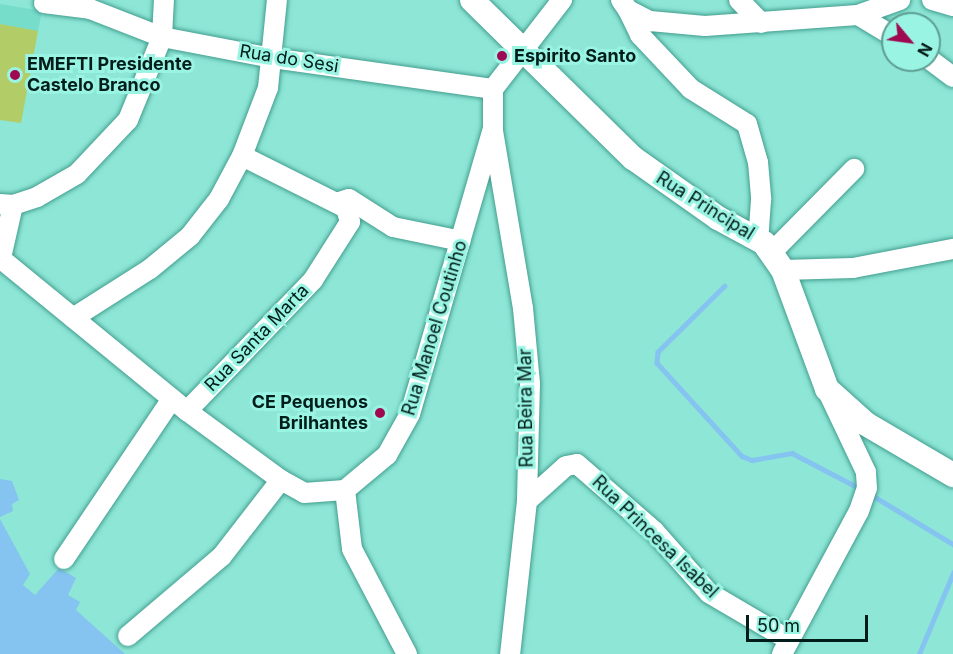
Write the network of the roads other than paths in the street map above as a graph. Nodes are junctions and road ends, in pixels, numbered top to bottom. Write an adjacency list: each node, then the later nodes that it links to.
1 (164, 0): 15 (street)
2 (277, 0): 17 (street)
3 (472, 0): 16 (street, Rua Principal)
4 (562, 0): 16 (street)
5 (739, 0): 13 (street)
6 (900, 0): 12 (street)
7 (932, 0): 11 (street)
8 (44, 3): 9 (street, Rua do Sesi)
9 (85, 5): 15 (street, Rua do Sesi)
10 (625, 5): 13 (street); 26 (street)
11 (953, 6)
12 (858, 15): 13 (street); 14 (street)
13 (761, 23)
14 (881, 29)
15 (162, 37): 17 (street, Rua do Sesi); 23 (street)
16 (523, 53): 18 (street); 26 (street, Rua Principal)
17 (272, 58): 18 (street, Rua do Sesi); 20 (street)
18 (493, 89): 19 (street, Rua Manoel Coutinho)
19 (492, 129): 24 (street, Rua Manoel Coutinho); 34 (street, Rua Beira Mar)
20 (242, 156): 22 (street); 28 (street)
21 (854, 169): 26 (street)
22 (337, 203): 24 (street); 30 (street, Rua Santa Marta)
23 (6, 204): 27 (street)
24 (461, 241): 33 (street, Rua Manoel Coutinho)
25 (953, 249): 26 (street)
26 (771, 254): 29 (street)
27 (0, 258): 28 (street, Rua Manoel Coutinho)
28 (73, 318): 30 (street, Rua Manoel Coutinho)
29 (827, 389): 31 (street); 37 (street)
30 (180, 405): 32 (street, Rua Manoel Coutinho); 35 (street, Rua Santa Marta)
31 (953, 475)
32 (281, 480): 33 (street, Rua Manoel Coutinho); 36 (street)
33 (345, 490): 38 (street)
34 (526, 501): 37 (street, Rua Princesa Isabel); 39 (street, Rua Beira Mar)
35 (64, 559)
36 (128, 636)
37 (786, 647)
38 (407, 654)
39 (510, 654)

